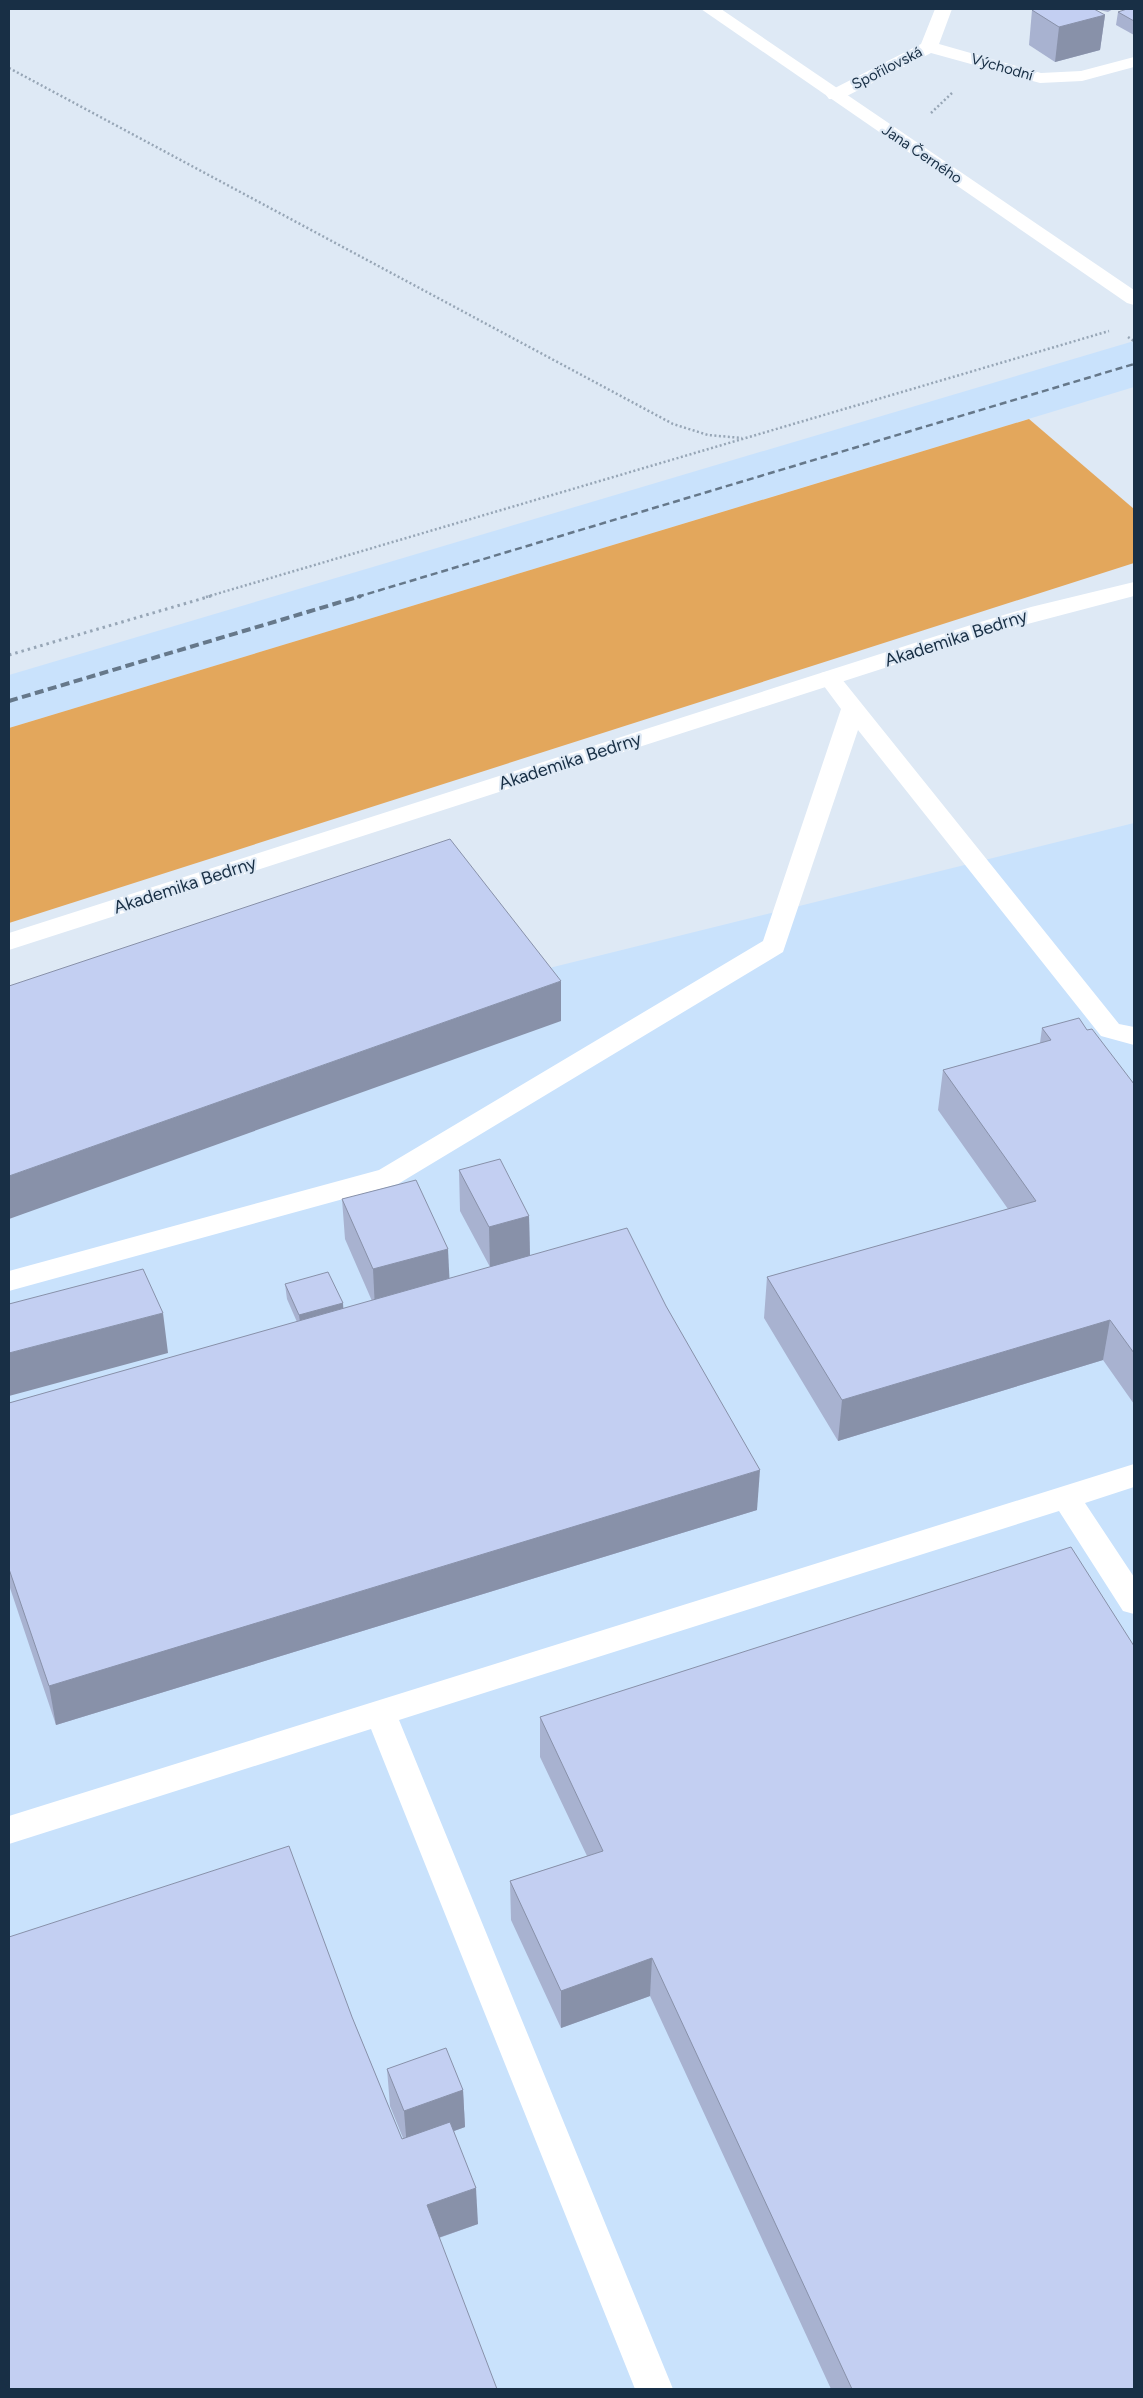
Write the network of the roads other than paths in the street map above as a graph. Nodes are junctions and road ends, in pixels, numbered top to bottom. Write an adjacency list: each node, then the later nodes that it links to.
1 (710, 9): 5 (street, Jana Černého)
2 (943, 9): 3 (street, Spořilovská)
3 (929, 47): 4 (street, Východní); 5 (street, Spořilovská)
4 (1134, 62)
5 (835, 95): 6 (street, Jana Černého)
6 (1134, 299)
7 (1134, 589): 8 (street, Akademika Bedrny)
8 (829, 678): 9 (street); 10 (street, Akademika Bedrny)
9 (853, 709): 11 (street); 12 (street)
10 (9, 942)
11 (1134, 1036)
12 (9, 1281)
13 (1134, 1476): 14 (street)
14 (1066, 1498): 15 (street); 16 (street)
15 (1134, 1602)
16 (380, 1713): 17 (street); 18 (street)
17 (9, 1830)
18 (654, 2389)

